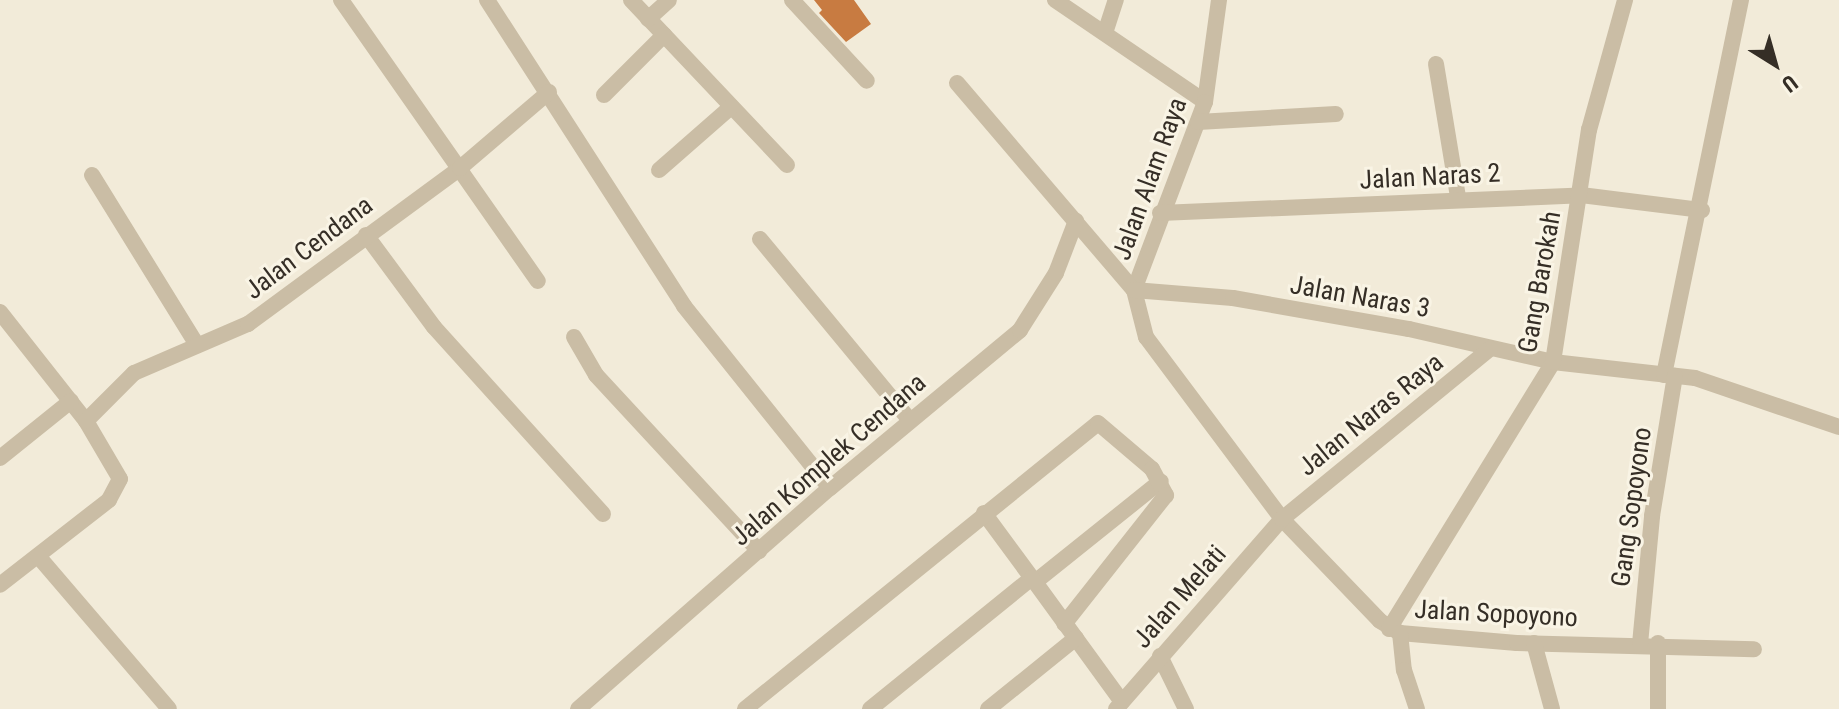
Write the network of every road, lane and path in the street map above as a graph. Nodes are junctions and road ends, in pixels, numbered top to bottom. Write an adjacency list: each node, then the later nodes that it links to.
1 (341, 0): 24 (street)
2 (487, 0): 17 (street)
3 (631, 0): 11 (street)
4 (669, 0): 11 (street)
5 (792, 0): 15 (street)
6 (1055, 0): 12 (street)
7 (1116, 0): 12 (street)
8 (1219, 0): 19 (street, Jalan Alam Raya)
9 (1625, 0): 27 (street, Gang Barokah)
10 (1741, 0): 29 (street, Gang Sopoyono)
11 (648, 19): 13 (street)
12 (1105, 33): 19 (street)
13 (664, 35): 18 (street); 20 (street)
14 (1436, 64): 28 (street)
15 (867, 81)
16 (957, 83): 31 (street)
17 (549, 92): 24 (street, Jalan Cendana); 48 (street)
18 (604, 95)
19 (1205, 102): 22 (street, Jalan Alam Raya)
20 (731, 107): 23 (street); 25 (street)
21 (1336, 114): 22 (street)
22 (1198, 122): 30 (street, Jalan Alam Raya)
23 (787, 165)
24 (460, 168): 32 (street, Jalan Cendana); 34 (street)
25 (659, 170)
26 (92, 175): 38 (street)
27 (1581, 195): 28 (street, Jalan Naras 2); 29 (street, Jalan Naras 2); 40 (street, Gang Barokah)
28 (1458, 197): 30 (street, Jalan Naras 2)
29 (1702, 210): 41 (street, Gang Sopoyono)
30 (1160, 213): 35 (street, Jalan Alam Raya)
31 (1076, 221): 35 (street); 43 (street, Jalan Komplek Cendana)
32 (366, 235): 38 (street, Jalan Cendana); 50 (street)
33 (760, 239): 43 (street)
34 (538, 281)
35 (1134, 290): 39 (street, Jalan Naras 3); 51 (street, Jalan Alam Raya)
36 (0, 312): 42 (street)
37 (574, 337): 52 (street)
38 (197, 345): 44 (street, Jalan Cendana)
39 (1490, 349): 40 (street, Jalan Naras 3); 51 (street, Jalan Naras Raya)
40 (1553, 362): 41 (street, Jalan Naras 3); 57 (street, Gang Barokah)
41 (1670, 376): 45 (street, Jalan Naras 3); 61 (street, Gang Sopoyono)
42 (71, 401): 44 (street); 46 (street)
43 (910, 420): 48 (street, Jalan Komplek Cendana)
44 (86, 421): 53 (street)
45 (1839, 427)
46 (0, 458)
47 (1161, 481): 49 (street); 54 (street); 56 (street)
48 (830, 488): 52 (street, Jalan Komplek Cendana)
49 (984, 513): 54 (street); 67 (street)
50 (603, 514)
51 (1282, 519): 57 (street, Jalan Sopoyono); 63 (street, Jalan Melati)
52 (759, 551): 66 (street, Jalan Komplek Cendana)
53 (38, 556): 55 (street); 65 (street)
54 (1034, 580): 56 (street); 68 (street)
55 (0, 585)
56 (1064, 624): 58 (street)
57 (1395, 631): 59 (street, Jalan Sopoyono); 71 (street)
58 (1076, 638): 64 (street); 69 (street)
59 (1534, 643): 61 (street, Jalan Sopoyono); 72 (street)
60 (1658, 643): 61 (street, Jalan Sopoyono); 62 (street, Jalan Sopoyono); 73 (street)
61 (1640, 644)
62 (1754, 649)
63 (1160, 656): 64 (street, Jalan Melati); 70 (street)
64 (1119, 705)
65 (169, 709)
66 (578, 709)
67 (745, 709)
68 (870, 709)
69 (988, 709)
70 (1186, 709)
71 (1417, 709)
72 (1552, 709)
73 (1658, 709)

